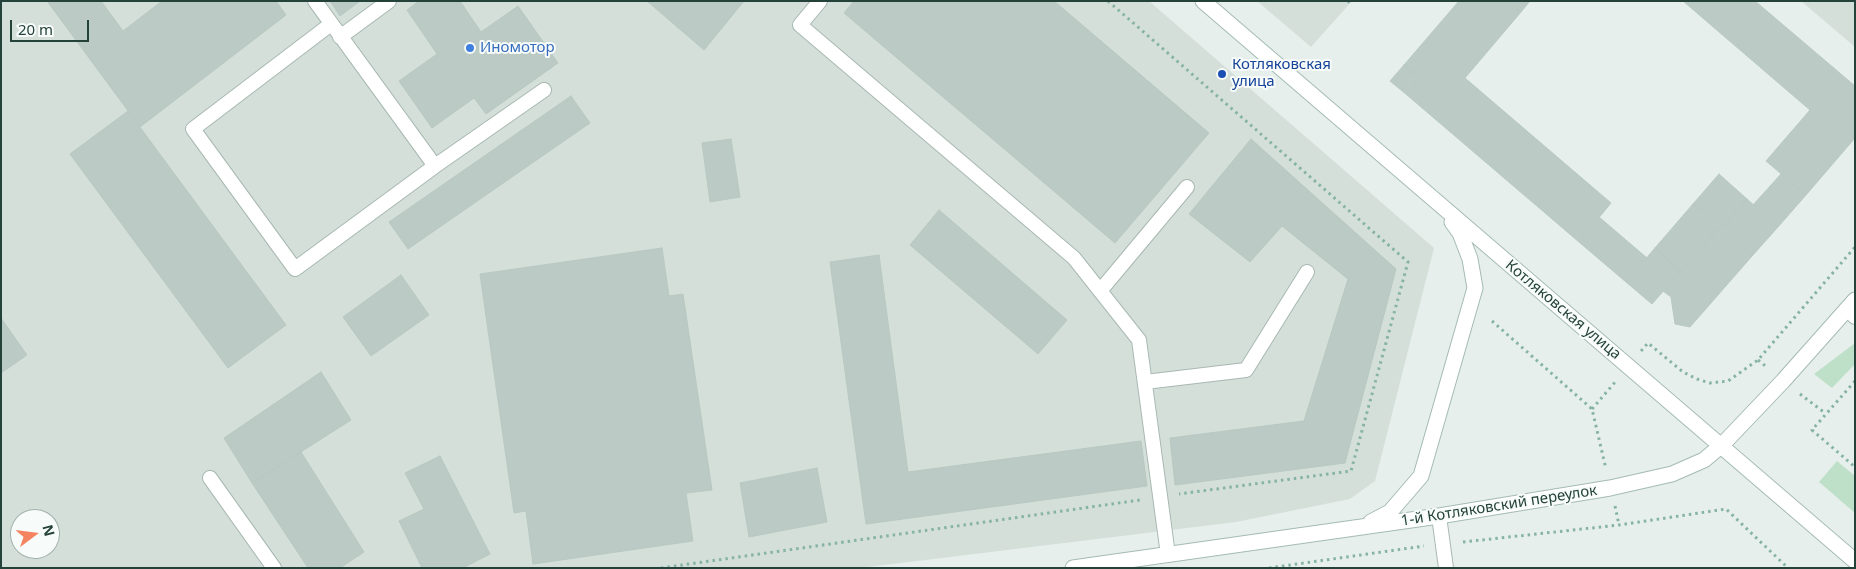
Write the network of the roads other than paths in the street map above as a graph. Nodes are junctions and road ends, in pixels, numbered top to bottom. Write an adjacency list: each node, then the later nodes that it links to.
1 (314, 1): 5 (lane)
2 (389, 1): 6 (lane)
3 (820, 1): 12 (lane)
4 (1203, 1): 10 (street, Котляковская улица)
5 (331, 24): 6 (lane); 8 (lane)
6 (340, 37): 8 (lane)
7 (544, 90): 8 (lane)
8 (435, 166)
9 (1187, 187): 12 (lane)
10 (1443, 209): 15 (street, Котляковская улица); 18 (street)
11 (1307, 272): 14 (lane)
12 (1100, 291): 14 (lane)
13 (1852, 309): 15 (street, 1-й Котляковский переулок)
14 (1145, 382): 19 (lane)
15 (1722, 445): 17 (street, 1-й Котляковский переулок); 20 (street, Котляковская улица)
16 (210, 478): 21 (lane)
17 (1438, 516): 18 (street, 1-й Котляковский переулок); 23 (lane)
18 (1338, 531): 19 (street, 1-й Котляковский переулок)
19 (1168, 554): 22 (street, 1-й Котляковский переулок)
20 (1855, 560)
21 (274, 568)
22 (1073, 568)
23 (1446, 568)

